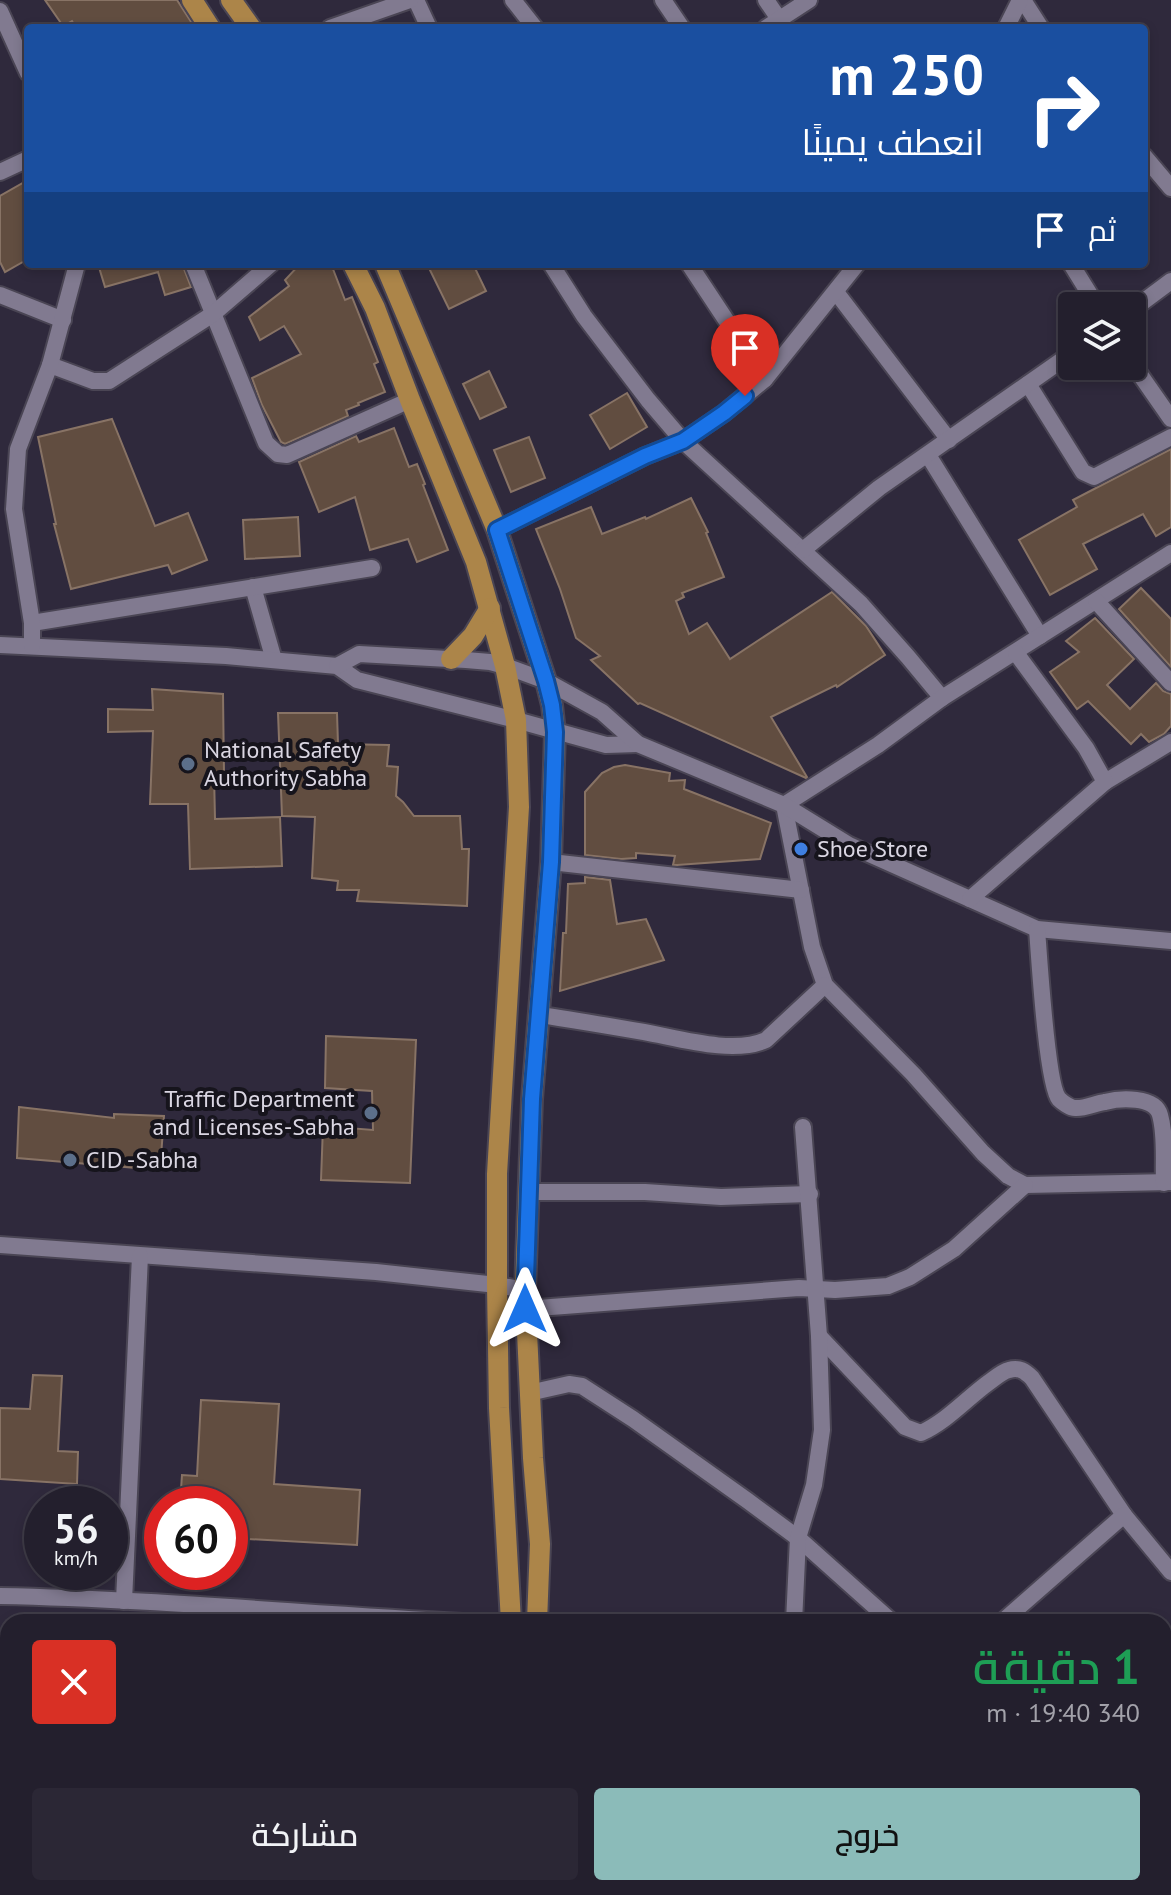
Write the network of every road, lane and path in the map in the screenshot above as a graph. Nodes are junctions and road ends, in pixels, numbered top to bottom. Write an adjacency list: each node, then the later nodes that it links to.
1 (192, 0): 10 (main road)
2 (231, 0): 11 (main road)
3 (413, 0): 12 (street); 13 (street)
4 (513, 0): 14 (street)
5 (663, 0): 15 (street)
6 (766, 0): 16 (street)
7 (809, 0): 16 (street)
8 (1021, 0): 17 (street); 18 (street)
9 (0, 11): 19 (street)
10 (207, 24)
11 (248, 24)
12 (342, 24)
13 (427, 24)
14 (532, 24)
15 (675, 24)
16 (773, 24)
17 (1008, 24)
18 (1038, 24)
19 (24, 64)
20 (24, 161): 22 (street)
21 (1148, 161): 23 (street)
22 (0, 172)
23 (1171, 188)
24 (76, 268): 39 (street)
25 (195, 268): 38 (street)
26 (266, 268): 38 (street)
27 (355, 268): 45 (main road)
28 (387, 268): 52 (main road)
29 (554, 268): 49 (street)
30 (692, 268): 42 (street)
31 (854, 268): 34 (street)
32 (1073, 268): 35 (street)
33 (1171, 281): 37 (street)
34 (836, 292): 42 (street); 48 (street)
35 (1088, 292)
36 (0, 295): 39 (street)
37 (1146, 300)
38 (213, 314): 41 (street); 45 (street)
39 (63, 320): 41 (street)
40 (1058, 363): 44 (street)
41 (50, 365): 51 (street)
42 (765, 379): 49 (street)
43 (1144, 380): 46 (street)
44 (1028, 384): 47 (street); 48 (street)
45 (410, 400): 58 (main road)
46 (1171, 419)
47 (1171, 437)
48 (949, 440): 50 (street)
49 (683, 441): 52 (street); 53 (street)
50 (928, 455): 53 (street); 60 (street)
51 (7, 508): 59 (street)
52 (497, 530): 68 (main road)
53 (803, 550): 70 (street)
54 (1171, 553): 57 (street)
55 (372, 568): 56 (street)
56 (253, 587): 59 (street); 65 (street)
57 (1096, 601): 60 (street); 69 (street)
58 (490, 608): 64 (main road); 67 (main road)
59 (32, 623): 62 (street)
60 (1040, 636): 63 (street)
61 (0, 645): 62 (street)
62 (32, 646): 65 (street)
63 (1016, 653): 70 (street); 75 (street)
64 (451, 659): 66 (street); 67 (street)
65 (274, 660): 66 (street)
66 (337, 666): 71 (street)
67 (505, 666): 68 (street); 71 (main road)
68 (546, 681): 72 (main road); 74 (street)
69 (1171, 683)
70 (942, 698): 76 (street)
71 (516, 720): 72 (street); 91 (main road)
72 (555, 732): 74 (street); 77 (main road)
73 (1171, 742): 75 (street)
74 (638, 744): 76 (street)
75 (1105, 782): 79 (street)
76 (784, 805): 78 (street); 79 (street)
77 (551, 862): 78 (street); 83 (main road)
78 (801, 890): 82 (street)
79 (970, 899): 80 (street)
80 (1037, 929): 81 (street); 85 (street)
81 (1171, 941)
82 (825, 985): 83 (street); 86 (street)
83 (540, 1015): 87 (main road)
84 (803, 1127): 88 (street)
85 (1167, 1182): 86 (street)
86 (1025, 1185): 92 (street)
87 (528, 1192): 88 (street); 93 (main road)
88 (810, 1194): 92 (street)
89 (0, 1245): 90 (street)
90 (140, 1256): 91 (street); 100 (street)
91 (497, 1285): 93 (street); 102 (main road)
92 (815, 1287): 93 (street); 94 (street)
93 (525, 1299): 95 (main road)
94 (819, 1336): 96 (street); 97 (street)
95 (529, 1393): 97 (street); 103 (main road)
96 (1124, 1515): 98 (street); 106 (street)
97 (798, 1538): 104 (street); 105 (street)
98 (1171, 1572)
99 (0, 1596): 100 (street)
100 (124, 1601): 101 (street)
101 (316, 1614)
102 (511, 1614)
103 (537, 1614)
104 (794, 1614)
105 (883, 1614)
106 (1011, 1614)

